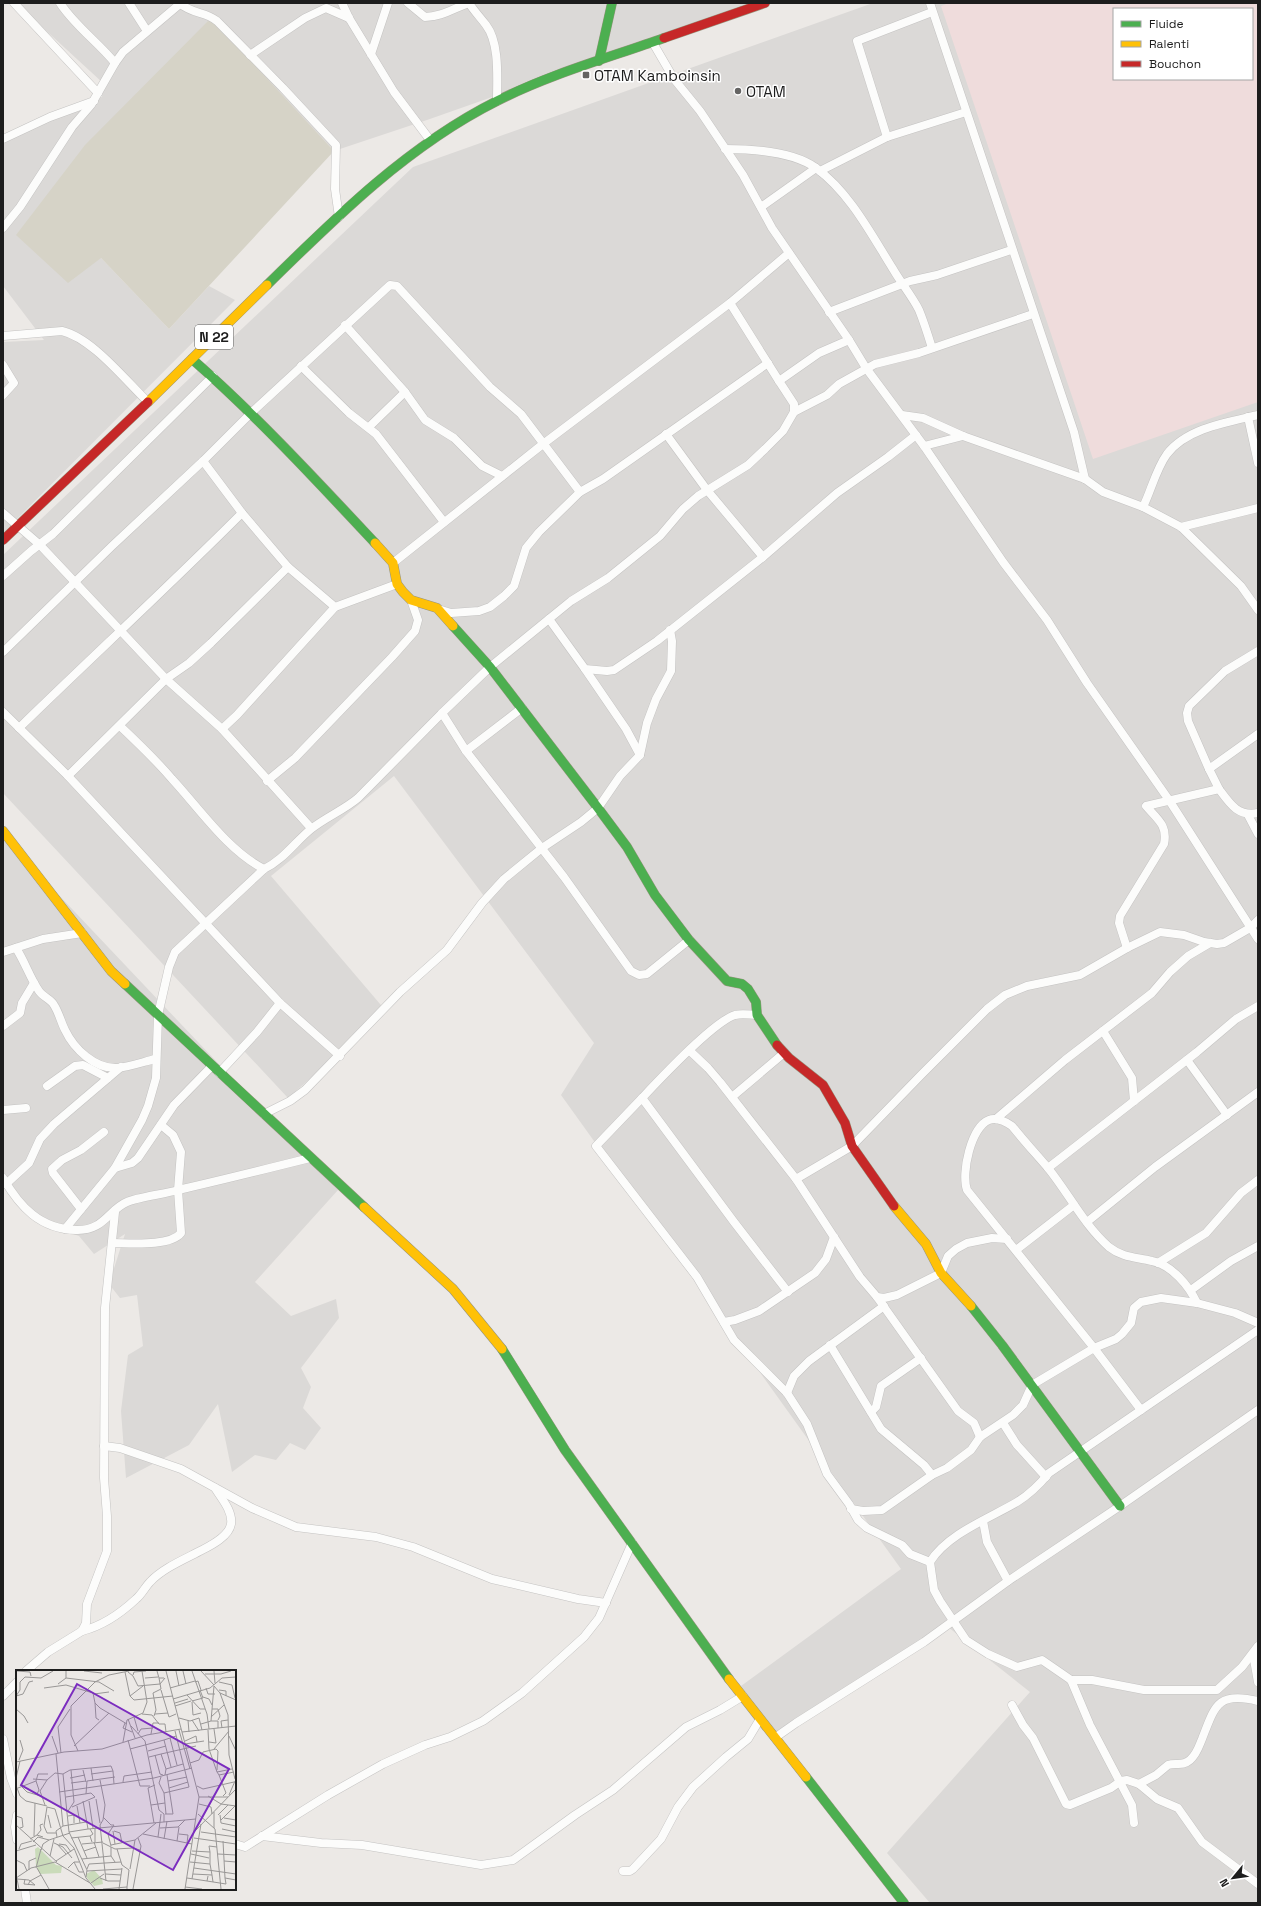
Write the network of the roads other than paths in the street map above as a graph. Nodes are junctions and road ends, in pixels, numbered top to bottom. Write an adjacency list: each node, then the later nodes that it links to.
1 (14, 3): 20 (street)
2 (60, 3): 19 (street)
3 (129, 3): 14 (street)
4 (180, 3): 14 (street); 17 (street)
5 (342, 3): 13 (street)
6 (388, 3): 16 (street)
7 (408, 3): 8 (street)
8 (469, 3): 22 (street)
9 (612, 3): 18 (street)
10 (765, 3): 15 (street, N 22)
11 (930, 3): 12 (street)
12 (932, 12): 23 (street); 24 (street)
13 (349, 18): 16 (street); 17 (street)
14 (147, 31): 19 (street)
15 (653, 43): 18 (street, N 22); 27 (street)
16 (371, 54): 26 (street)
17 (250, 55): 30 (street)
18 (598, 61): 22 (street, N 22)
19 (115, 63): 20 (street)
20 (98, 93): 21 (street)
21 (94, 101): 25 (street); 31 (street)
22 (497, 101): 26 (street, N 22)
23 (966, 112): 24 (street); 32 (street)
24 (887, 137): 28 (street)
25 (3, 139)
26 (430, 140): 30 (street, N 22)
27 (725, 149): 28 (street); 29 (street)
28 (818, 170): 29 (street); 34 (street)
29 (760, 207): 33 (street)
30 (339, 217): 42 (street, N 22)
31 (3, 228)
32 (1011, 250): 34 (street); 37 (street)
33 (790, 253): 35 (street); 36 (street)
34 (902, 284): 36 (street); 41 (street)
35 (730, 303): 43 (street); 61 (street)
36 (829, 312): 40 (street)
37 (1033, 314): 41 (street); 66 (street)
38 (345, 326): 45 (street); 49 (street); 61 (street)
39 (3, 336): 51 (street)
40 (849, 340): 46 (street); 48 (street)
41 (932, 348): 46 (street)
42 (192, 359): 47 (street); 51 (street, N 22)
43 (768, 363): 48 (street); 58 (street)
44 (3, 365): 50 (street)
45 (301, 366): 53 (street); 57 (street)
46 (866, 368): 52 (street); 54 (street)
47 (213, 376): 53 (street); 77 (street)
48 (779, 381): 52 (street)
49 (405, 392): 57 (street); 65 (street)
50 (3, 395)
51 (148, 402): 74 (street, N 22)
52 (794, 412): 67 (street)
53 (251, 413): 63 (street); 79 (street)
54 (902, 415): 59 (street); 60 (street)
55 (1258, 415): 56 (street)
56 (1248, 417): 64 (street); 69 (street)
57 (369, 427): 73 (street)
58 (666, 434): 67 (street); 68 (street)
59 (916, 434): 62 (street); 78 (street)
60 (963, 436): 62 (street); 66 (street)
61 (543, 444): 65 (street); 68 (street)
62 (924, 446): 109 (street)
63 (203, 461): 72 (street); 82 (street)
64 (1258, 463)
65 (502, 476): 73 (street)
66 (1085, 479): 69 (street)
67 (707, 490): 78 (street); 88 (street)
68 (580, 492): 86 (street)
69 (1143, 507): 75 (street)
70 (1258, 508): 75 (street)
71 (3, 513): 74 (street)
72 (242, 513): 80 (street); 89 (street)
73 (444, 522): 79 (street)
74 (17, 526): 76 (street, N 22); 77 (street)
75 (1181, 527): 87 (street)
76 (3, 540)
77 (40, 544): 81 (street); 82 (street)
78 (763, 557): 90 (street)
79 (393, 563): 83 (street)
80 (288, 567): 85 (street); 95 (street)
81 (3, 576)
82 (77, 581): 89 (street); 92 (street)
83 (397, 584): 84 (street); 85 (street)
84 (411, 600): 86 (street); 107 (street)
85 (335, 607): 101 (street)
86 (437, 608): 93 (street)
87 (1258, 610)
88 (549, 620): 93 (street); 94 (street)
89 (121, 630): 95 (street); 100 (street)
90 (670, 630): 94 (street); 104 (street)
91 (1258, 651): 105 (street)
92 (3, 652)
93 (490, 667): 96 (street); 98 (street)
94 (585, 669): 104 (street)
95 (166, 679): 99 (street); 101 (street)
96 (522, 708): 103 (street); 110 (street)
97 (3, 712): 100 (street)
98 (442, 713): 103 (street); 113 (street)
99 (120, 726): 106 (street); 117 (street)
100 (19, 728): 106 (street)
101 (222, 729): 107 (street)
102 (1258, 734): 105 (street)
103 (466, 750): 116 (street)
104 (640, 755): 110 (street)
105 (1209, 769): 108 (street)
106 (68, 776): 119 (street)
107 (267, 781): 113 (street)
108 (1219, 789): 109 (street); 112 (street)
109 (1169, 800): 120 (street); 126 (street)
110 (598, 808): 116 (street); 123 (street)
111 (1258, 813): 112 (street)
112 (1248, 815): 115 (street)
113 (311, 828): 117 (street)
114 (3, 831): 121 (street)
115 (1258, 834)
116 (542, 848): 123 (street); 137 (street)
117 (264, 869): 119 (street)
118 (1258, 920): 120 (street)
119 (206, 922): 129 (street); 131 (street)
120 (1250, 928): 122 (street); 124 (street)
121 (82, 933): 125 (street); 131 (street)
122 (1258, 939)
123 (689, 940): 132 (street)
124 (1210, 943): 126 (street); 134 (street)
125 (16, 948): 127 (street); 128 (street)
126 (1127, 948): 156 (street)
127 (3, 952)
128 (34, 983): 133 (street); 141 (street)
129 (280, 1003): 137 (street); 142 (street)
130 (1258, 1006): 139 (street)
131 (158, 1015): 138 (street); 140 (street)
132 (757, 1015): 135 (street); 136 (street)
133 (3, 1026)
134 (1103, 1031): 148 (street); 153 (street)
135 (690, 1051): 146 (street); 147 (street)
136 (784, 1053): 146 (street); 156 (street)
137 (340, 1056): 151 (street)
138 (155, 1060): 141 (street); 158 (street)
139 (1188, 1060): 148 (street); 152 (street)
140 (212, 1066): 142 (street); 154 (street)
141 (121, 1067): 143 (street)
142 (220, 1073): 151 (street)
143 (108, 1078): 144 (street); 162 (street)
144 (47, 1086)
145 (1258, 1092): 152 (street)
146 (732, 1097): 160 (street)
147 (642, 1098): 177 (street); 181 (street)
148 (1134, 1101): 159 (street)
149 (26, 1108): 150 (street)
150 (3, 1110)
151 (264, 1114): 157 (street)
152 (1227, 1115): 167 (street)
153 (996, 1119): 159 (street); 170 (street)
154 (161, 1125): 158 (street); 163 (street)
155 (104, 1132): 165 (street)
156 (852, 1146): 160 (street); 175 (street)
157 (310, 1158): 163 (street); 202 (street)
158 (114, 1168): 165 (street)
159 (1048, 1168): 164 (street)
160 (796, 1179): 169 (street)
161 (1258, 1180): 174 (street)
162 (5, 1181): 168 (street)
163 (178, 1190): 166 (street); 171 (street)
164 (1074, 1205): 167 (street); 173 (street)
165 (81, 1209): 168 (street)
166 (115, 1212): 168 (street); 171 (street)
167 (1087, 1222): 174 (street)
168 (65, 1229)
169 (834, 1238): 177 (street); 178 (street)
170 (1007, 1239): 173 (street); 175 (street)
171 (112, 1244): 194 (street)
172 (1258, 1246): 176 (street)
173 (1016, 1250): 185 (street)
174 (1158, 1263): 176 (street)
175 (941, 1272): 178 (street); 187 (street)
176 (1191, 1290): 179 (street)
177 (788, 1292): 181 (street)
178 (877, 1297): 180 (street)
179 (1197, 1303): 182 (street); 185 (street)
180 (884, 1306): 184 (street); 186 (street)
181 (724, 1322): 188 (street)
182 (1258, 1322)
183 (1258, 1330): 189 (street)
184 (830, 1345): 188 (street); 191 (street)
185 (1094, 1348): 187 (street); 189 (street)
186 (921, 1358): 191 (street); 193 (street)
187 (1032, 1385): 192 (street); 195 (street)
188 (787, 1393): 200 (street)
189 (1141, 1410): 195 (street)
190 (1258, 1410): 199 (street)
191 (871, 1412): 196 (street)
192 (1003, 1423): 193 (street); 197 (street)
193 (980, 1437): 196 (street)
194 (104, 1446): 198 (street); 207 (street)
195 (1082, 1452): 197 (street); 199 (street)
196 (932, 1475): 200 (street)
197 (1046, 1477): 201 (street)
198 (215, 1487): 205 (street); 207 (street)
199 (1120, 1506): 204 (street)
200 (850, 1509): 203 (street)
201 (983, 1521): 203 (street); 204 (street)
202 (632, 1543): 205 (street); 215 (street)
203 (930, 1562): 206 (street)
204 (1008, 1581): 206 (street)
205 (606, 1604): 228 (street)
206 (954, 1621): 211 (street); 219 (street)
207 (82, 1631): 210 (street)
208 (1258, 1646): 209 (street)
209 (1253, 1654): 211 (street); 212 (street)
210 (27, 1670)
211 (1071, 1680): 222 (street)
212 (1258, 1682)
213 (16, 1683): 214 (street)
214 (5, 1693)
215 (743, 1696): 218 (street); 228 (street)
216 (1258, 1701): 223 (street)
217 (1012, 1705): 222 (street)
218 (760, 1719): 219 (street); 230 (street)
219 (776, 1737): 234 (street)
220 (3, 1739): 221 (street)
221 (10, 1777): 224 (street)
222 (1121, 1781): 223 (street); 226 (street)
223 (1139, 1784): 231 (street)
224 (16, 1792)
225 (16, 1821): 227 (street)
226 (1134, 1823)
227 (16, 1834)
228 (262, 1836): 229 (street)
229 (236, 1844)
230 (622, 1871)
231 (1258, 1884)
232 (25, 1890): 233 (street)
233 (27, 1903)
234 (904, 1903)

